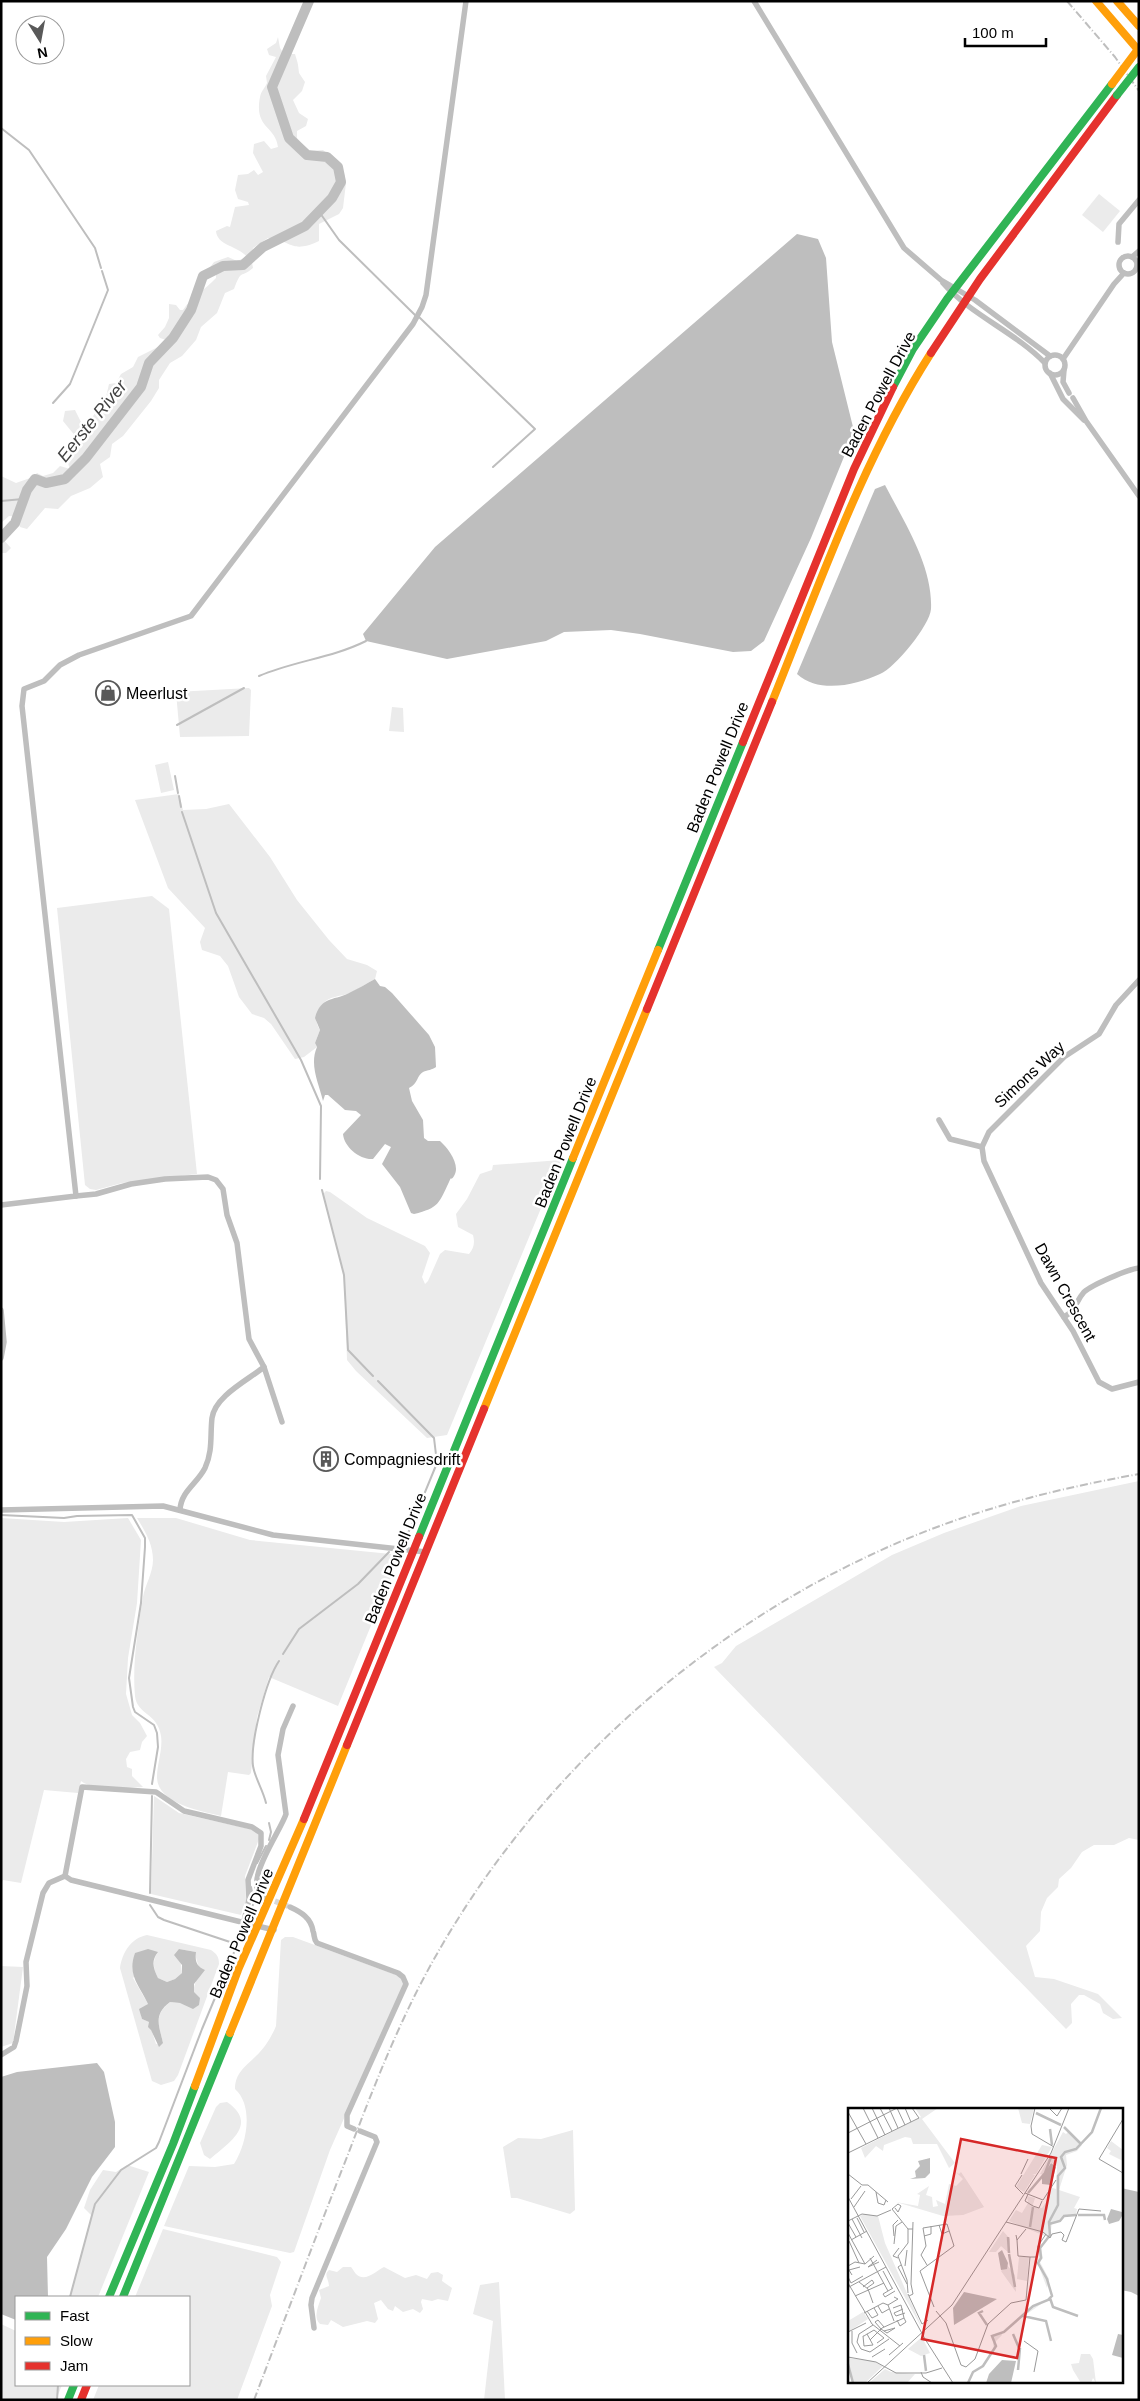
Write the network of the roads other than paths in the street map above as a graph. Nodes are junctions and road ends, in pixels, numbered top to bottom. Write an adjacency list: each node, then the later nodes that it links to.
1 (466, 1): 26 (street)
2 (754, 1): 14 (street)
3 (1096, 1): 6 (main road)
4 (1117, 1): 5 (main road)
5 (1139, 26)
6 (1139, 50): 14 (main road, Baden Powell Drive, bridge)
7 (1139, 67): 15 (main road, Baden Powell Drive, bridge)
8 (1139, 200): 9 (street)
9 (1118, 242)
10 (1139, 251): 11 (street)
11 (1132, 257): 12 (street); 13 (street)
12 (1138, 265): 13 (street)
13 (1124, 273): 17 (street)
14 (954, 290): 15 (street); 37 (main road, Baden Powell Drive)
15 (965, 298): 16 (street); 18 (street); 38 (main road, Baden Powell Drive)
16 (1050, 356): 17 (street); 18 (street)
17 (1063, 359): 19 (street)
18 (1045, 363): 20 (street)
19 (1064, 370): 20 (street); 21 (street)
20 (1050, 373): 21 (street)
21 (1086, 421): 22 (street)
22 (1139, 496)
23 (1139, 980): 25 (street, Simons Way)
24 (939, 1120): 25 (street)
25 (982, 1147): 30 (street, Dawn Crescent)
26 (76, 1196): 27 (street); 32 (street)
27 (1, 1205)
28 (1139, 1268): 30 (street)
29 (1, 1310): 31 (street)
30 (1064, 1317): 33 (street, Dawn Crescent)
31 (1, 1358)
32 (264, 1368): 34 (street); 36 (street)
33 (1139, 1382)
34 (282, 1422)
35 (1, 1510): 36 (street)
36 (180, 1510): 37 (street)
37 (413, 1550): 38 (street); 46 (main road, Baden Powell Drive)
38 (426, 1552): 47 (main road, Baden Powell Drive)
39 (292, 1706): 41 (street)
40 (262, 1838): 41 (street); 42 (street); 45 (street)
41 (270, 1848): 43 (street)
42 (65, 1876): 45 (street); 48 (street)
43 (265, 1898)
44 (290, 1908): 51 (street)
45 (244, 1921): 46 (street)
46 (259, 1926): 47 (street); 49 (main road, Baden Powell Drive)
47 (274, 1930): 50 (main road, Baden Powell Drive)
48 (1, 2055)
49 (110, 2296)
50 (123, 2296)
51 (314, 2328)
52 (74, 2386): 54 (main road)
53 (87, 2386): 55 (main road)
54 (68, 2400)
55 (82, 2400)

